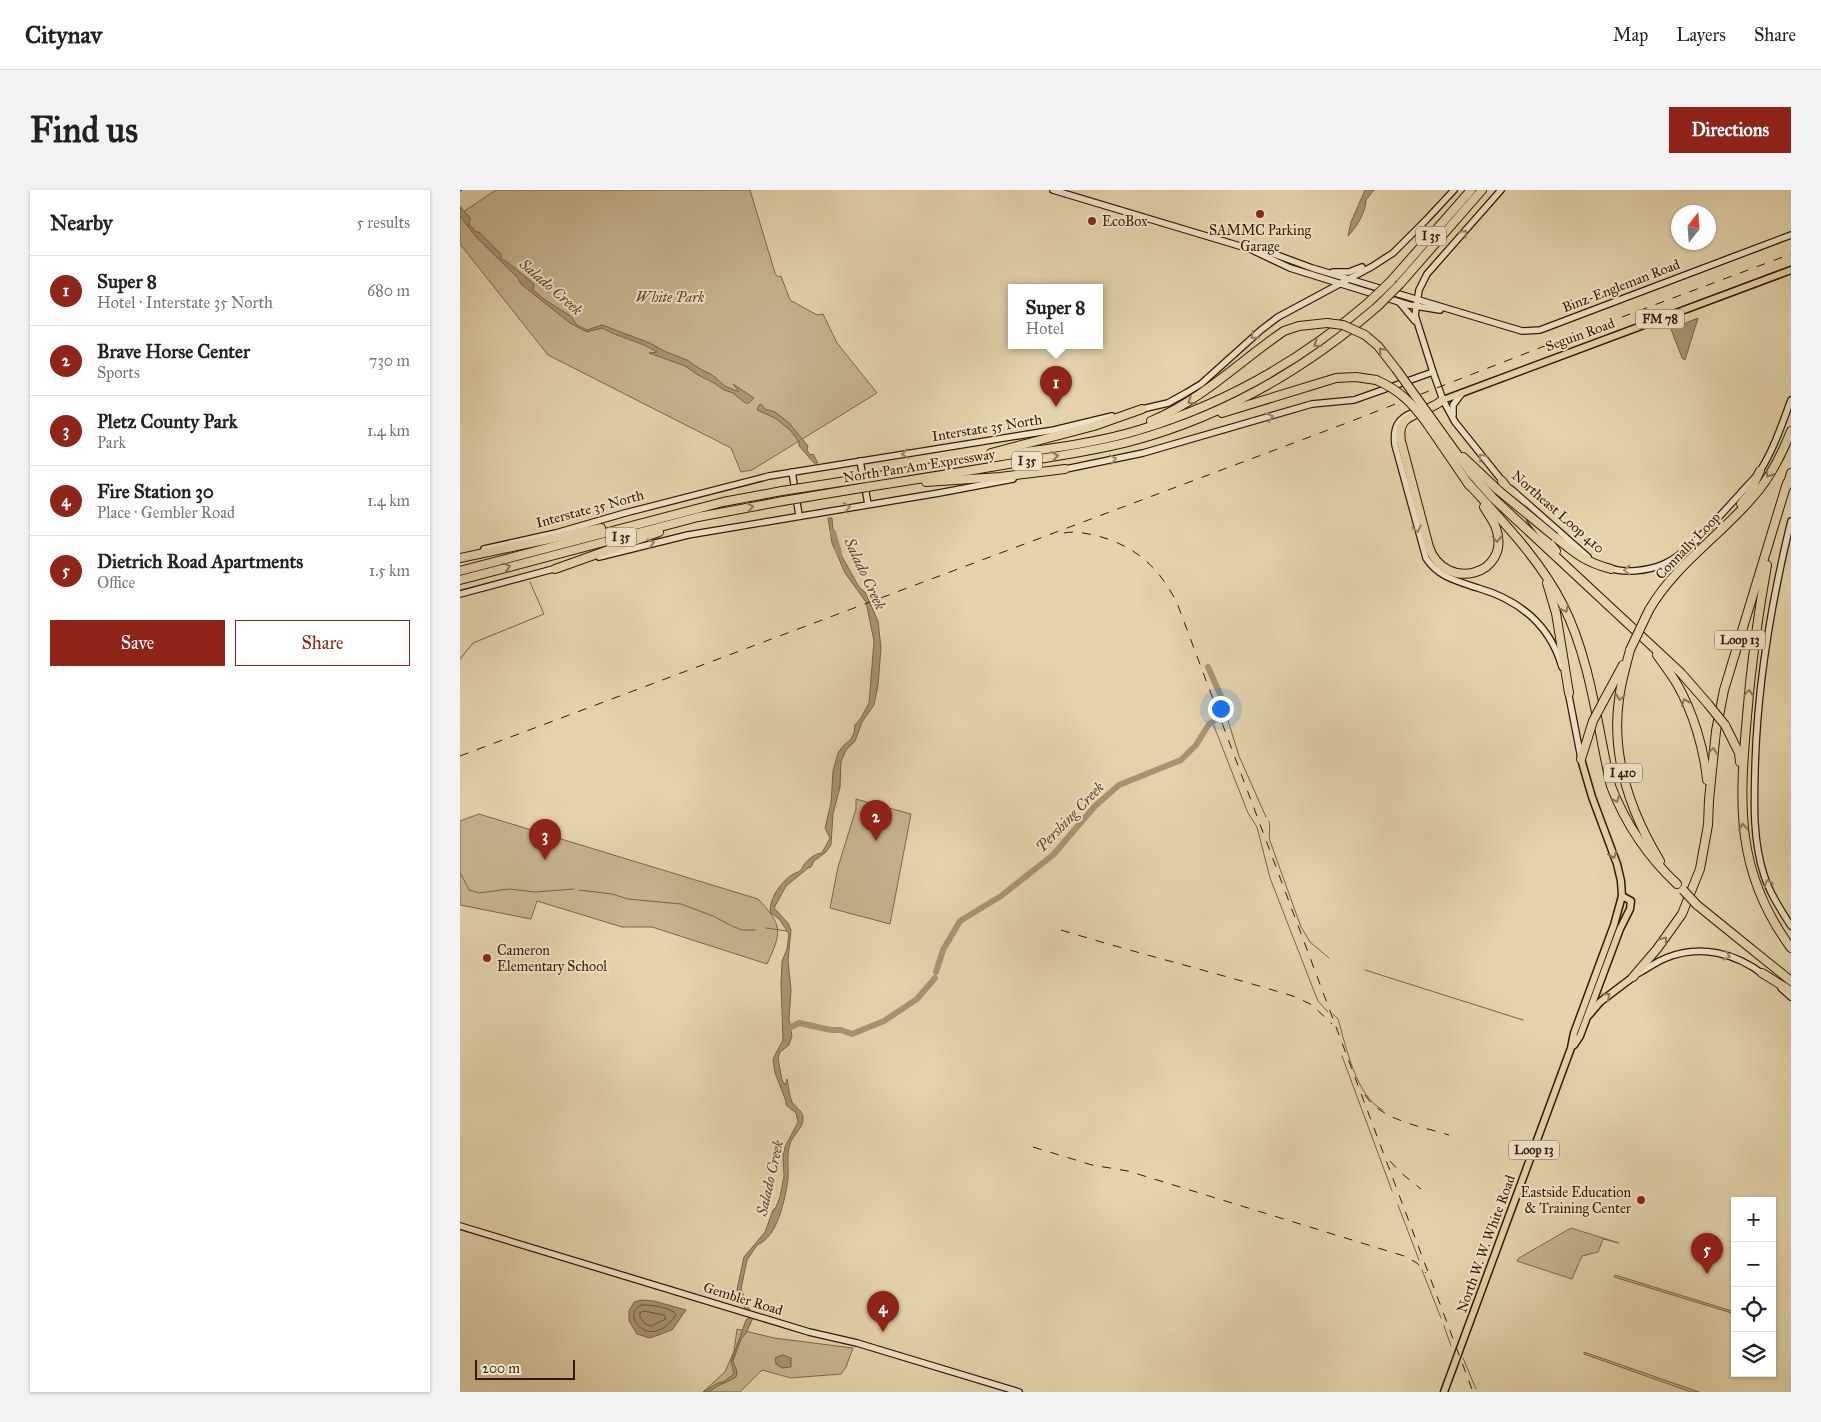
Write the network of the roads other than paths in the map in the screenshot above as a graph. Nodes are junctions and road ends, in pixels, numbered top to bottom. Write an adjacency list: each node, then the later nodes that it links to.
1 (1053, 190): 10 (main road, Binz-Engleman Road)
2 (1454, 190): 11 (main road, Interstate 35 North)
3 (1464, 190): 14 (highway)
4 (1471, 190): 14 (highway, North Pan Am Expressway / I 35)
5 (1482, 190): 8 (highway, North Pan Am Expressway / I 35)
6 (1488, 190): 8 (highway)
7 (1501, 190): 19 (main road, one-way to 7)
8 (1456, 220): 30 (highway, North Pan Am Expressway / I 35, bridge)
9 (1791, 235): 23 (main road, Binz-Engleman Road)
10 (1252, 250): 13 (main road, Binz-Engleman Road); 15 (main road, Binz-Engleman Road)
11 (1394, 252): 13 (main road); 16 (main road, Interstate 35 North)
12 (1791, 270): 26 (main road, Seguin Road / FM 78)
13 (1321, 271): 16 (main road, Binz-Engleman Road)
14 (1400, 271): 34 (highway, North Pan Am Expressway / I 35, one-way to 34, bridge)
15 (1316, 276): 17 (main road, Binz-Engleman Road); 18 (main road)
16 (1348, 279): 17 (main road, Interstate 35 North); 19 (main road, Binz-Engleman Road)
17 (1340, 284): 18 (main road, Interstate 35 North); 20 (main road, Binz-Engleman Road)
18 (1320, 294): 29 (main road, Interstate 35 North, one-way to 29)
19 (1417, 299): 21 (main road, Northeast Loop 410); 23 (main road, Binz-Engleman Road)
20 (1396, 300): 21 (main road, Binz-Engleman Road); 24 (main road)
21 (1415, 306): 22 (main road, Binz-Engleman Road); 24 (main road, Northeast Loop 410)
22 (1427, 308): 23 (main road, Binz-Engleman Road); 24 (main road)
23 (1457, 312)
24 (1416, 322): 25 (main road, Northeast Loop 410)
25 (1433, 372): 27 (main road, Northeast Loop 410); 38 (main road, one-way to 25)
26 (1462, 393): 27 (main road, FM 78); 31 (main road)
27 (1444, 400): 31 (main road, Northeast Loop 410); 43 (highway, one-way to 27); 62 (main road, one-way to 62)
28 (1791, 400): 39 (main road, Northeast Loop 410)
29 (1142, 409): 36 (main road, Interstate 35 North, one-way to 36); 37 (highway)
30 (1208, 415): 32 (highway, bridge); 45 (highway, North Pan Am Expressway / I 35, one-way to 30)
31 (1453, 418): 42 (main road, Northeast Loop 410, one-way to 31)
32 (1431, 423): 34 (highway, one-way to 34, bridge); 35 (highway); 43 (highway)
33 (1791, 430): 51 (highway, Connally Loop / I 410, one-way to 51)
34 (1137, 431): 37 (highway, North Pan Am Expressway / I 35)
35 (1446, 440): 55 (highway, bridge); 57 (highway)
36 (860, 461): 40 (main road, Interstate 35 North); 46 (main road)
37 (962, 462): 49 (highway, North Pan Am Expressway / I 35, bridge)
38 (1065, 469): 45 (highway); 46 (main road)
39 (1760, 471): 51 (highway); 55 (main road, Northeast Loop 410, one-way to 55)
40 (792, 472): 48 (main road); 52 (main road, Interstate 35 North)
41 (1791, 473): 44 (highway)
42 (1502, 481): 55 (main road, Northeast Loop 410); 57 (highway)
43 (1467, 482): 53 (highway)
44 (1787, 483): 64 (highway, one-way to 44); 65 (highway, Loop 13, one-way to 44)
45 (886, 484): 47 (highway, North Pan Am Expressway / I 35, one-way to 45, bridge)
46 (868, 504): 48 (main road, one-way to 46)
47 (724, 511): 54 (highway); 58 (highway, North Pan Am Expressway / I 35, one-way to 47)
48 (799, 515): 54 (main road, one-way to 48)
49 (652, 520): 52 (highway); 56 (highway, North Pan Am Expressway / I 35)
50 (1791, 521): 68 (main road, one-way to 50)
51 (1727, 524): 61 (highway, Connally Loop / I 410, bridge)
52 (460, 557)
53 (1540, 567): 62 (highway); 66 (highway, one-way to 66)
54 (555, 569): 59 (main road)
55 (1611, 569)
56 (460, 571)
57 (1573, 572): 60 (highway)
58 (460, 580)
59 (460, 594)
60 (1643, 639): 64 (highway, bridge); 65 (highway, one-way to 60)
61 (1630, 650): 63 (highway, bridge); 66 (highway, Connally Loop / I 410, one-way to 66)
62 (1569, 693): 63 (main road)
63 (1581, 759): 67 (main road, North W. W. White Road / Loop 13, one-way to 67)
64 (1741, 776): 69 (highway, one-way to 64)
65 (1708, 800): 71 (highway, Loop 13, one-way to 65)
66 (1680, 887): 72 (highway, Connally Loop / I 410, bridge)
67 (1622, 896): 75 (main road, North W. W. White Road / Loop 13); 76 (main road, North W. W. White Road / Loop 13)
68 (1791, 926)
69 (1791, 948)
70 (1762, 974): 71 (main road, one-way to 70); 73 (highway); 74 (main road)
71 (1632, 977): 75 (main road, North W. W. White Road / Loop 13, one-way to 71)
72 (1791, 981)
73 (1791, 991)
74 (1791, 997)
75 (1586, 1020): 76 (main road, North W. W. White Road / Loop 13)
76 (1571, 1048): 79 (main road, North W. W. White Road / Loop 13)
77 (460, 1226): 78 (main road, Gembler Road)
78 (1018, 1392)
79 (1444, 1392)

